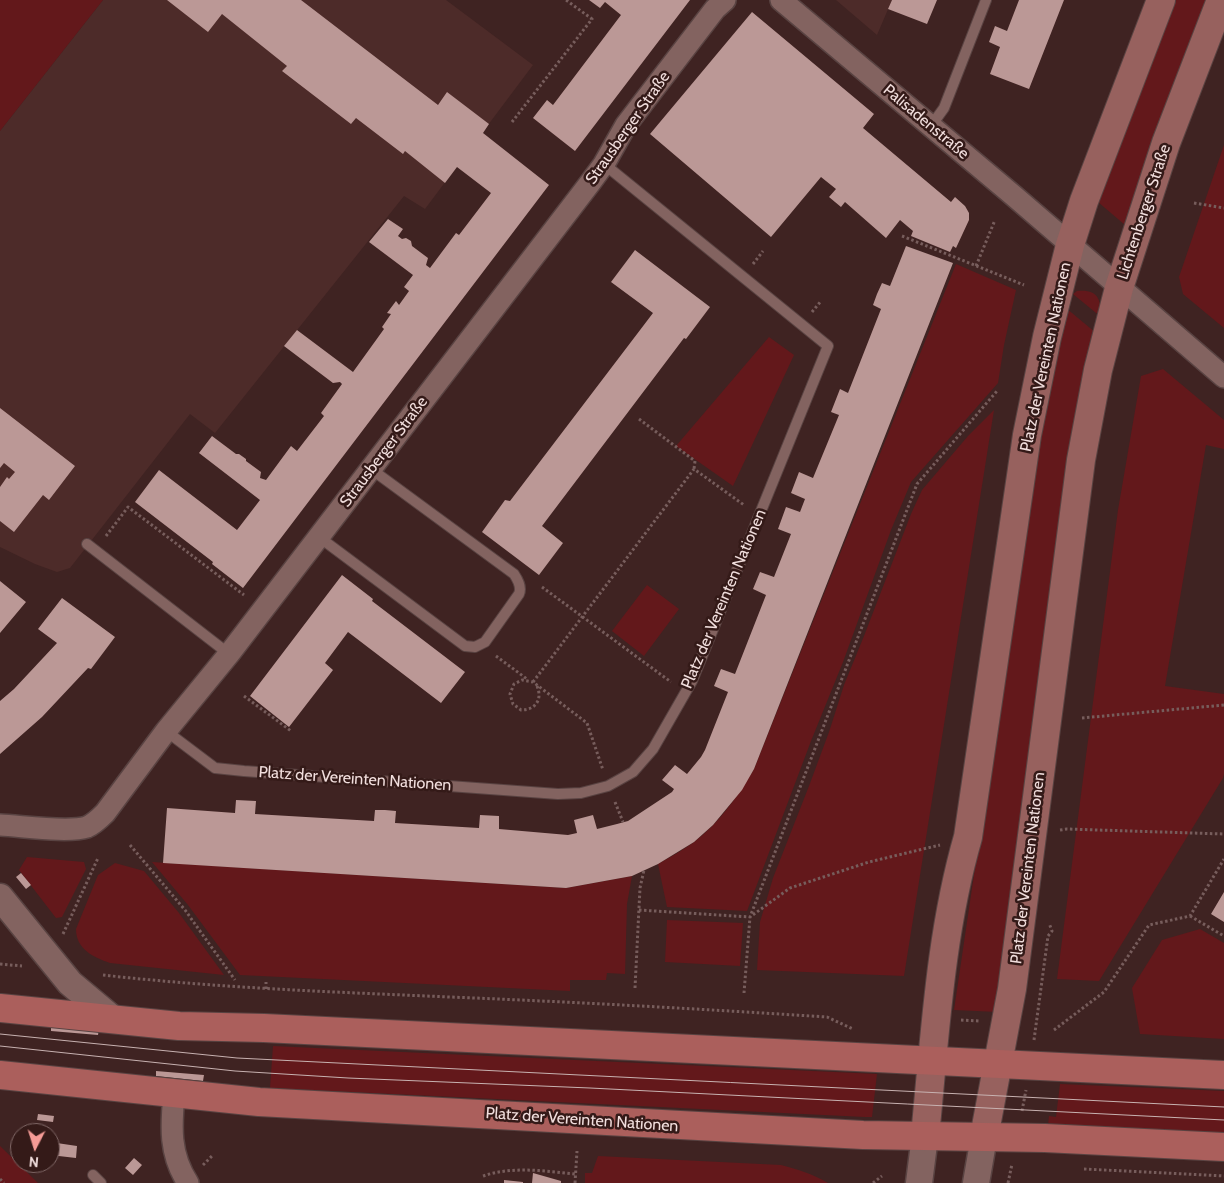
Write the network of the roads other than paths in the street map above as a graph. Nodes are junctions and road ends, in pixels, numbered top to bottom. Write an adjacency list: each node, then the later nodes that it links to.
1 (725, 0): 7 (street, Strausberger Straße)
2 (782, 0): 6 (street, Palisadenstraße)
3 (986, 0): 6 (lane)
4 (1161, 0): 8 (main road)
5 (1221, 0): 9 (main road, Lichtenberger Straße)
6 (931, 126): 8 (street, Palisadenstraße)
7 (604, 164): 11 (street, Strausberger Straße); 15 (lane, Platz der Vereinten Nationen)
8 (1070, 245): 9 (street, Lichtenberger Straße); 20 (main road, Platz der Vereinten Nationen)
9 (1119, 288): 10 (street); 21 (main road, Platz der Vereinten Nationen)
10 (1224, 377)
11 (371, 469): 12 (street, Strausberger Straße); 12 (lane)
12 (319, 537): 14 (street, Strausberger Straße)
13 (91, 547): 14 (lane)
14 (229, 654): 15 (street, Strausberger Straße)
15 (166, 731): 16 (street, Strausberger Straße)
16 (0, 825)
17 (0, 897): 19 (street)
18 (0, 1008): 19 (main road)
19 (113, 1019): 20 (main road)
20 (932, 1061): 21 (main road); 25 (main road, Platz der Vereinten Nationen)
21 (998, 1064): 23 (main road); 26 (main road, Platz der Vereinten Nationen)
22 (0, 1075): 24 (main road, Platz der Vereinten Nationen)
23 (1224, 1075)
24 (174, 1094): 25 (main road, Platz der Vereinten Nationen); 30 (street)
25 (925, 1136): 26 (main road, Platz der Vereinten Nationen); 31 (street, Platz der Vereinten Nationen)
26 (984, 1137): 27 (main road, Platz der Vereinten Nationen); 32 (street, Platz der Vereinten Nationen)
27 (1224, 1147)
28 (92, 1175): 29 (lane)
29 (101, 1183)
30 (188, 1183)
31 (919, 1183)
32 (976, 1183)

